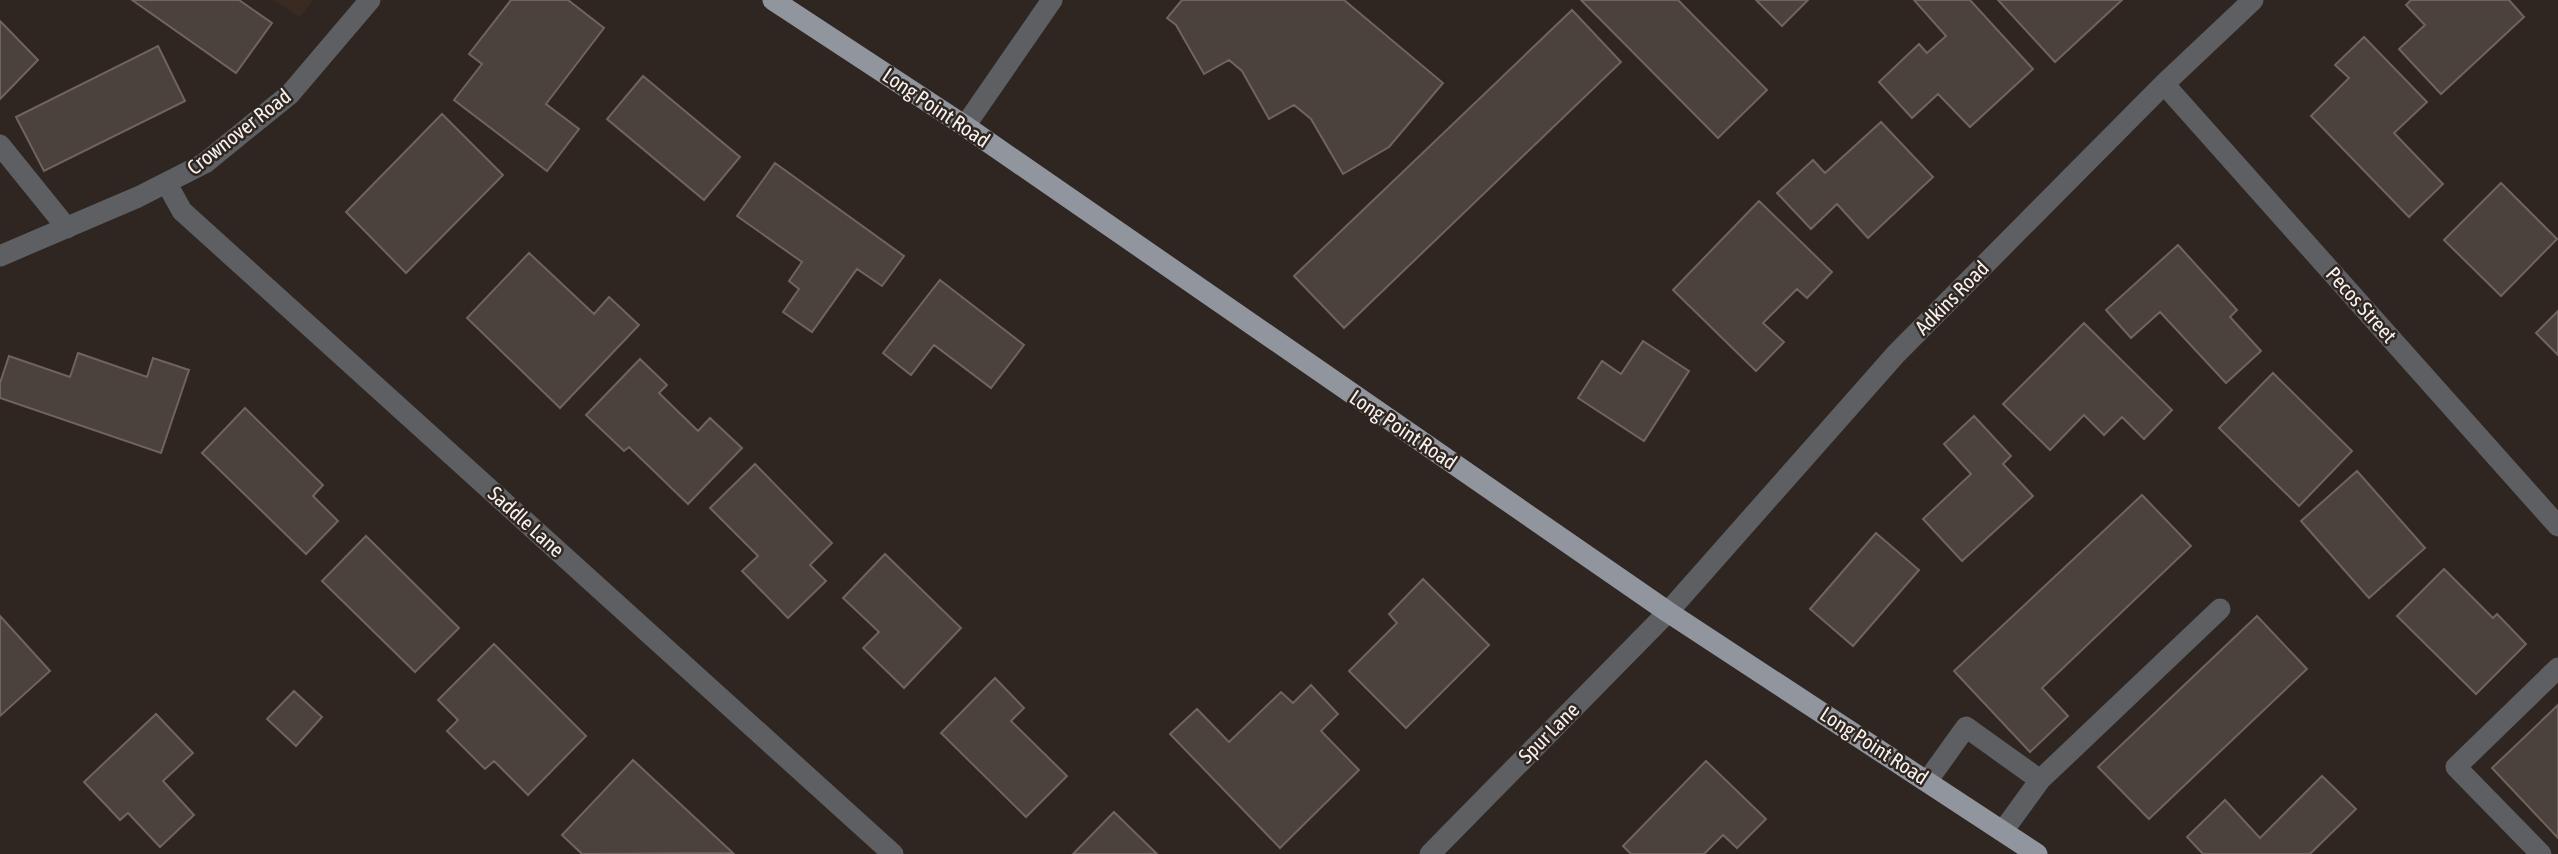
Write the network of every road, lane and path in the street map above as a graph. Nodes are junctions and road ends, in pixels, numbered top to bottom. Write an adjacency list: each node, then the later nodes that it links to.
1 (370, 0): 8 (street, Crownover Road)
2 (774, 0): 6 (main road, Long Point Road)
3 (1052, 0): 6 (street)
4 (2253, 0): 5 (street, Adkins Road)
5 (2164, 85): 11 (street, Pecos Street); 13 (street, Adkins Road)
6 (965, 126): 13 (main road, Long Point Road)
7 (0, 145): 9 (street)
8 (167, 184): 9 (street, Crownover Road); 18 (street, Saddle Lane)
9 (67, 228): 10 (street, Crownover Road)
10 (0, 256)
11 (2558, 526)
12 (2220, 609): 16 (street)
13 (1668, 612): 15 (main road, Long Point Road); 19 (street, Spur Lane)
14 (2558, 668): 21 (street)
15 (1928, 780): 16 (street); 17 (main road, Long Point Road)
16 (2040, 780): 17 (street)
17 (2003, 831): 20 (main road, Long Point Road)
18 (893, 854)
19 (1430, 854)
20 (2037, 854)
21 (2541, 854)

